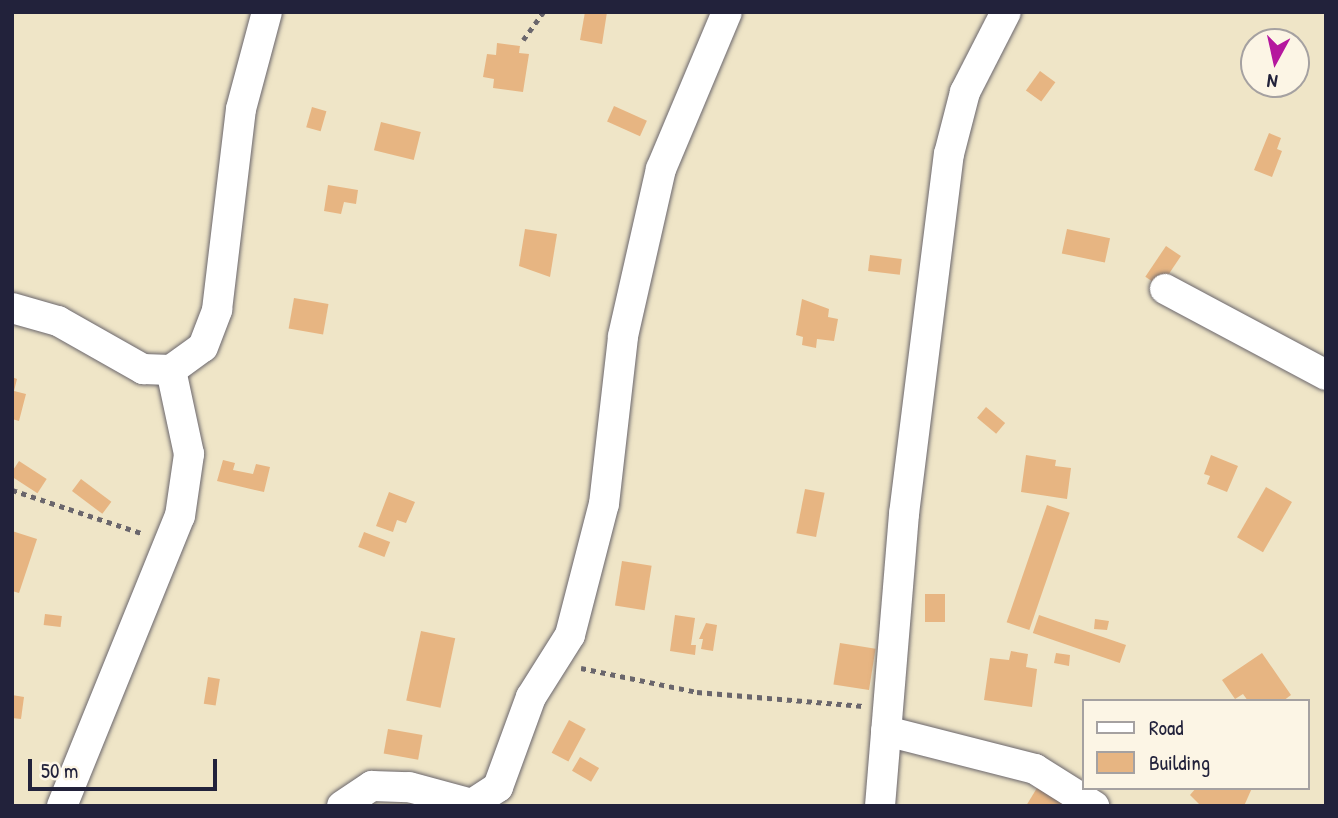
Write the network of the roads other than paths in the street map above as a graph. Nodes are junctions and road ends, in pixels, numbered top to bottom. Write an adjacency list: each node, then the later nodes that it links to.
1 (267, 12): 6 (street)
2 (727, 12): 10 (street)
3 (1006, 12): 8 (street)
4 (1166, 289): 7 (street)
5 (12, 309): 6 (street)
6 (171, 370): 9 (street)
7 (1326, 375)
8 (887, 720): 11 (street); 12 (street)
9 (62, 806)
10 (342, 806)
11 (880, 806)
12 (1094, 806)

